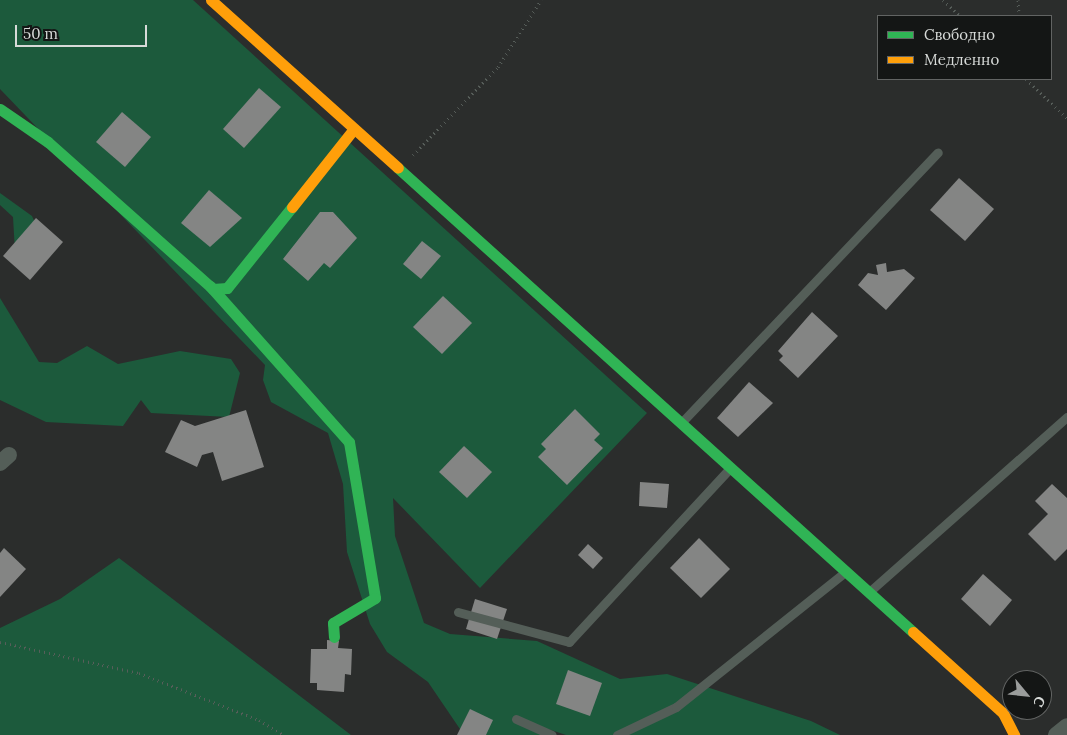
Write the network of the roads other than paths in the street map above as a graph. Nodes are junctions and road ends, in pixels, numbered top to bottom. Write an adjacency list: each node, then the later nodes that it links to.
1 (211, 0): 3 (street)
2 (0, 109): 5 (street)
3 (353, 130): 5 (street); 7 (street)
4 (938, 152): 7 (lane)
5 (210, 286): 12 (street)
6 (1067, 417): 10 (lane)
7 (680, 423): 8 (street)
8 (730, 468): 9 (street); 11 (lane)
9 (845, 572): 10 (street); 16 (lane)
10 (868, 592): 17 (street)
11 (458, 612)
12 (334, 637)
13 (516, 719): 15 (lane)
14 (1067, 726): 18 (street)
15 (552, 735)
16 (617, 735)
17 (1014, 735)
18 (1056, 735)

